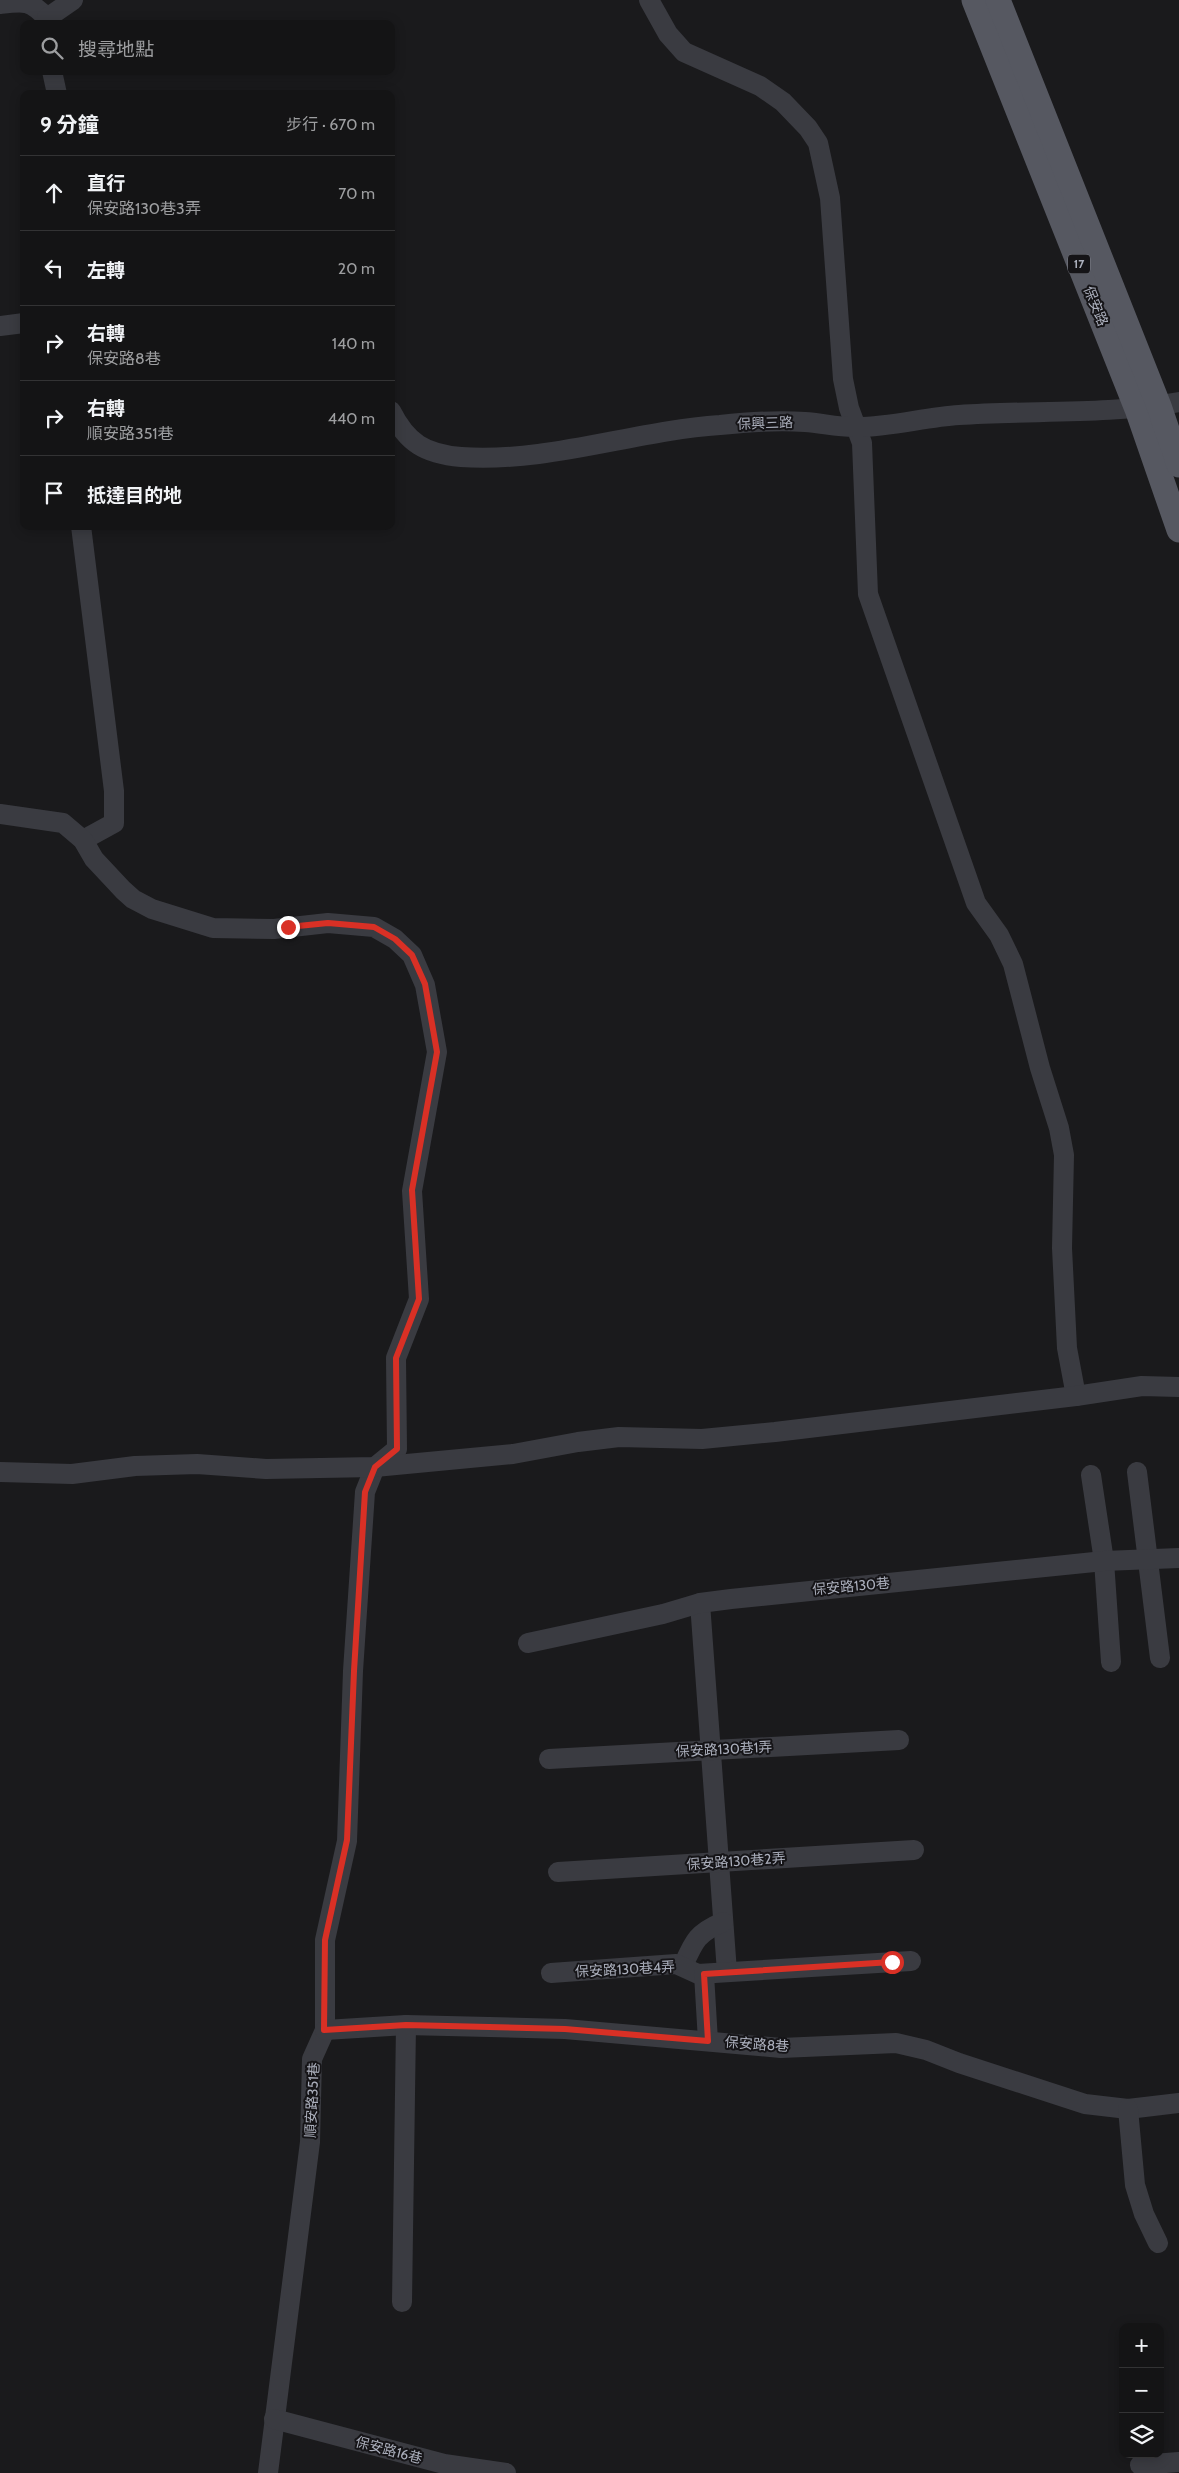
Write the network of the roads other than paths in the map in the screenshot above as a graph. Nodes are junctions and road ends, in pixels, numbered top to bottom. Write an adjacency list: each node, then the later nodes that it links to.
1 (73, 0): 7 (street)
2 (649, 0): 14 (street)
3 (974, 0): 12 (main road, 保安路 / 17)
4 (998, 0): 12 (main road, 保安路 / 17)
5 (0, 4): 6 (street)
6 (46, 20)
7 (48, 20)
8 (53, 75): 9 (street)
9 (56, 90)
10 (20, 324): 11 (street)
11 (0, 326)
12 (1158, 405): 14 (street, 保興三路); 15 (main road, 保安路 / 17); 17 (main road, 保安路 / 17)
13 (395, 419): 14 (street, 保興三路)
14 (856, 427): 21 (street)
15 (1179, 465)
16 (81, 530): 19 (street)
17 (1179, 530)
18 (0, 814): 19 (street, 順安路351巷)
19 (83, 840): 22 (street, 順安路351巷)
20 (1179, 1387): 21 (street)
21 (1076, 1396): 22 (street)
22 (375, 1467): 23 (street); 46 (street, 順安路351巷)
23 (0, 1472)
24 (1137, 1472): 27 (street)
25 (1091, 1475): 28 (street)
26 (1179, 1558): 27 (street, 保安路130巷)
27 (1149, 1559): 28 (street, 保安路130巷); 31 (street)
28 (1104, 1562): 29 (street, 保安路130巷); 32 (street)
29 (700, 1603): 30 (street, 保安路130巷); 34 (street)
30 (528, 1643)
31 (1160, 1658)
32 (1111, 1662)
33 (899, 1740): 34 (street, 保安路130巷1弄)
34 (711, 1750): 35 (street, 保安路130巷1弄); 37 (street)
35 (549, 1759)
36 (914, 1850): 37 (street, 保安路130巷2弄)
37 (719, 1862): 38 (street, 保安路130巷2弄); 39 (street)
38 (558, 1872)
39 (723, 1922): 41 (street); 42 (street)
40 (911, 1961): 42 (street, 保安路130巷4弄)
41 (683, 1966): 43 (street, 保安路130巷4弄); 44 (street, 保安路130巷4弄)
42 (727, 1972): 44 (street, 保安路130巷4弄)
43 (551, 1973)
44 (704, 1974): 47 (street)
45 (406, 2025): 46 (street, 保安路8巷); 47 (street, 保安路8巷); 51 (street)
46 (324, 2030): 52 (street, 順安路351巷)
47 (708, 2041): 49 (street, 保安路8巷)
48 (1179, 2103): 49 (street, 保安路8巷)
49 (1128, 2109): 50 (street)
50 (1158, 2243)
51 (402, 2302)
52 (274, 2419): 55 (street, 順安路351巷); 56 (street, 保安路16巷)
53 (1179, 2462): 54 (street)
54 (1140, 2465)
55 (268, 2473)
56 (506, 2473)

